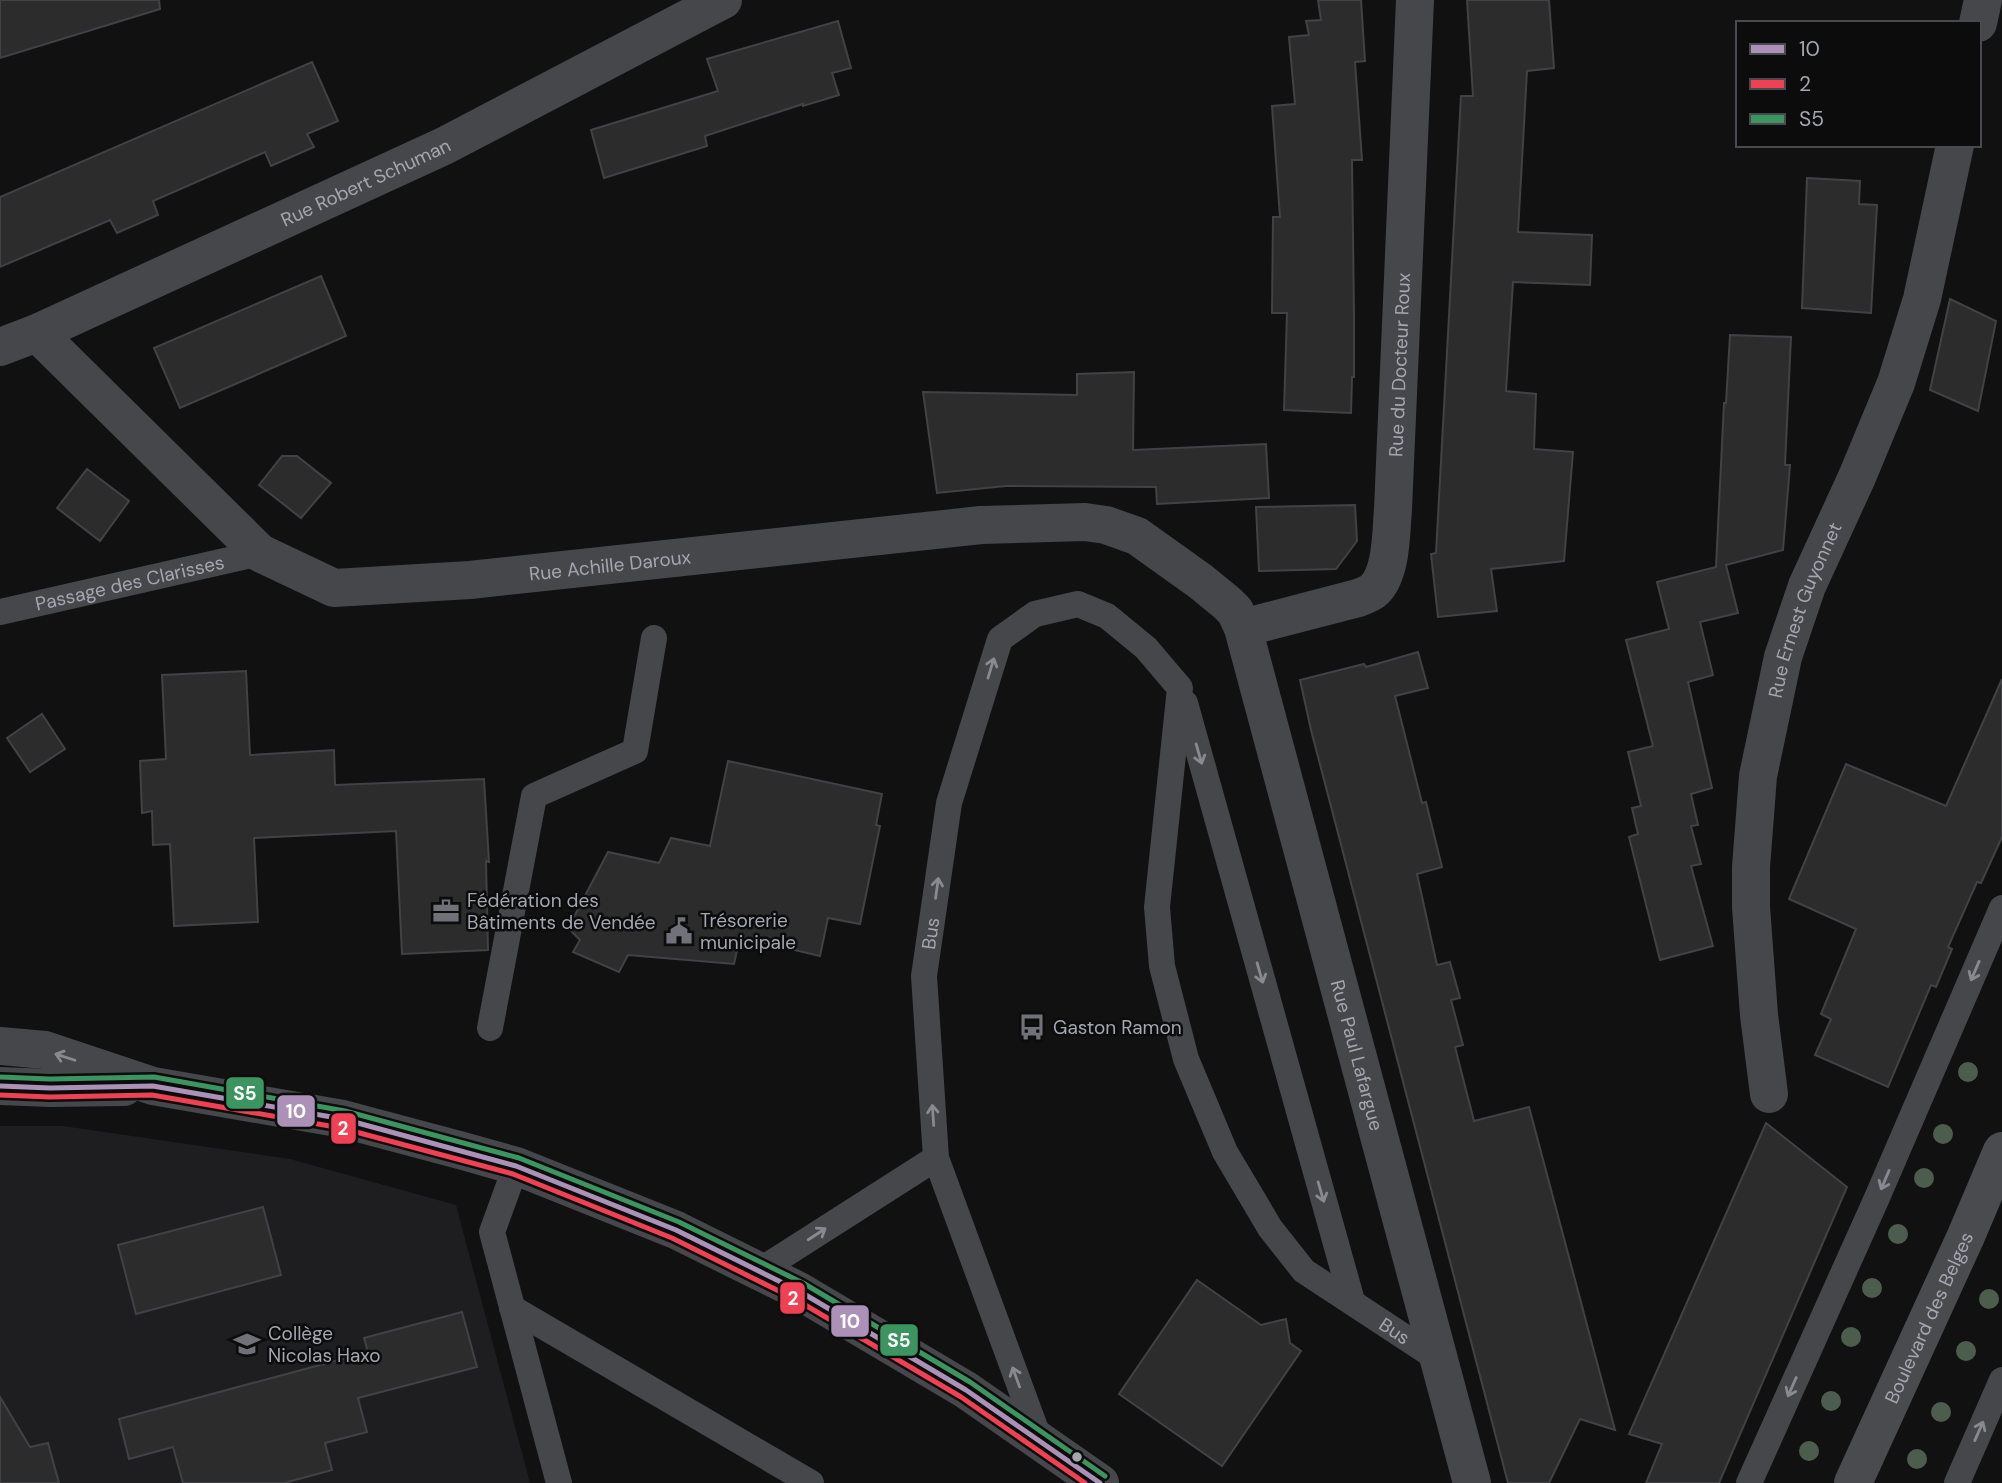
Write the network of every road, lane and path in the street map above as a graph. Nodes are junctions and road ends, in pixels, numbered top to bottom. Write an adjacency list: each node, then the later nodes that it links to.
1 (723, 0): 6 (street, Rue Robert Schuman)
2 (1415, 0): 10 (street, Rue du Docteur Roux)
3 (1983, 0): 4 (street)
4 (1978, 21)
5 (1955, 147): 18 (street, Rue Ernest Guyonnet)
6 (37, 332): 7 (street, Rue Robert Schuman); 8 (street, Rue Achille Daroux)
7 (0, 347)
8 (260, 553): 9 (lane, Passage des Clarisses); 10 (street, Rue Achille Daroux)
9 (0, 612)
10 (1243, 628): 25 (street, Rue Paul Lafargue)
11 (654, 638): 14 (lane)
12 (1180, 688): 20 (lane, Bus, one-way to 12); 23 (lane, Bus, one-way to 23); 23 (lane, Bus)
13 (2002, 908): 32 (lane, one-way to 32)
14 (490, 1028)
15 (0, 1046): 17 (street, one-way to 15)
16 (0, 1086): 17 (street)
17 (153, 1086): 21 (street)
18 (1769, 1094)
19 (2002, 1151): 33 (main road, Boulevard des Belges)
20 (936, 1158): 22 (lane, one-way to 20); 27 (lane, Bus, one-way to 20)
21 (516, 1166): 22 (street); 24 (lane)
22 (759, 1271): 27 (street)
23 (1352, 1301): 25 (lane, Bus)
24 (512, 1308): 28 (lane); 29 (lane)
25 (1438, 1359): 31 (street, Rue Paul Lafargue)
26 (2002, 1380): 34 (lane, one-way to 26)
27 (1040, 1441): 30 (street)
28 (559, 1483)
29 (811, 1483)
30 (1100, 1483)
31 (1472, 1483)
32 (1749, 1483)
33 (1853, 1483)
34 (1957, 1483)

